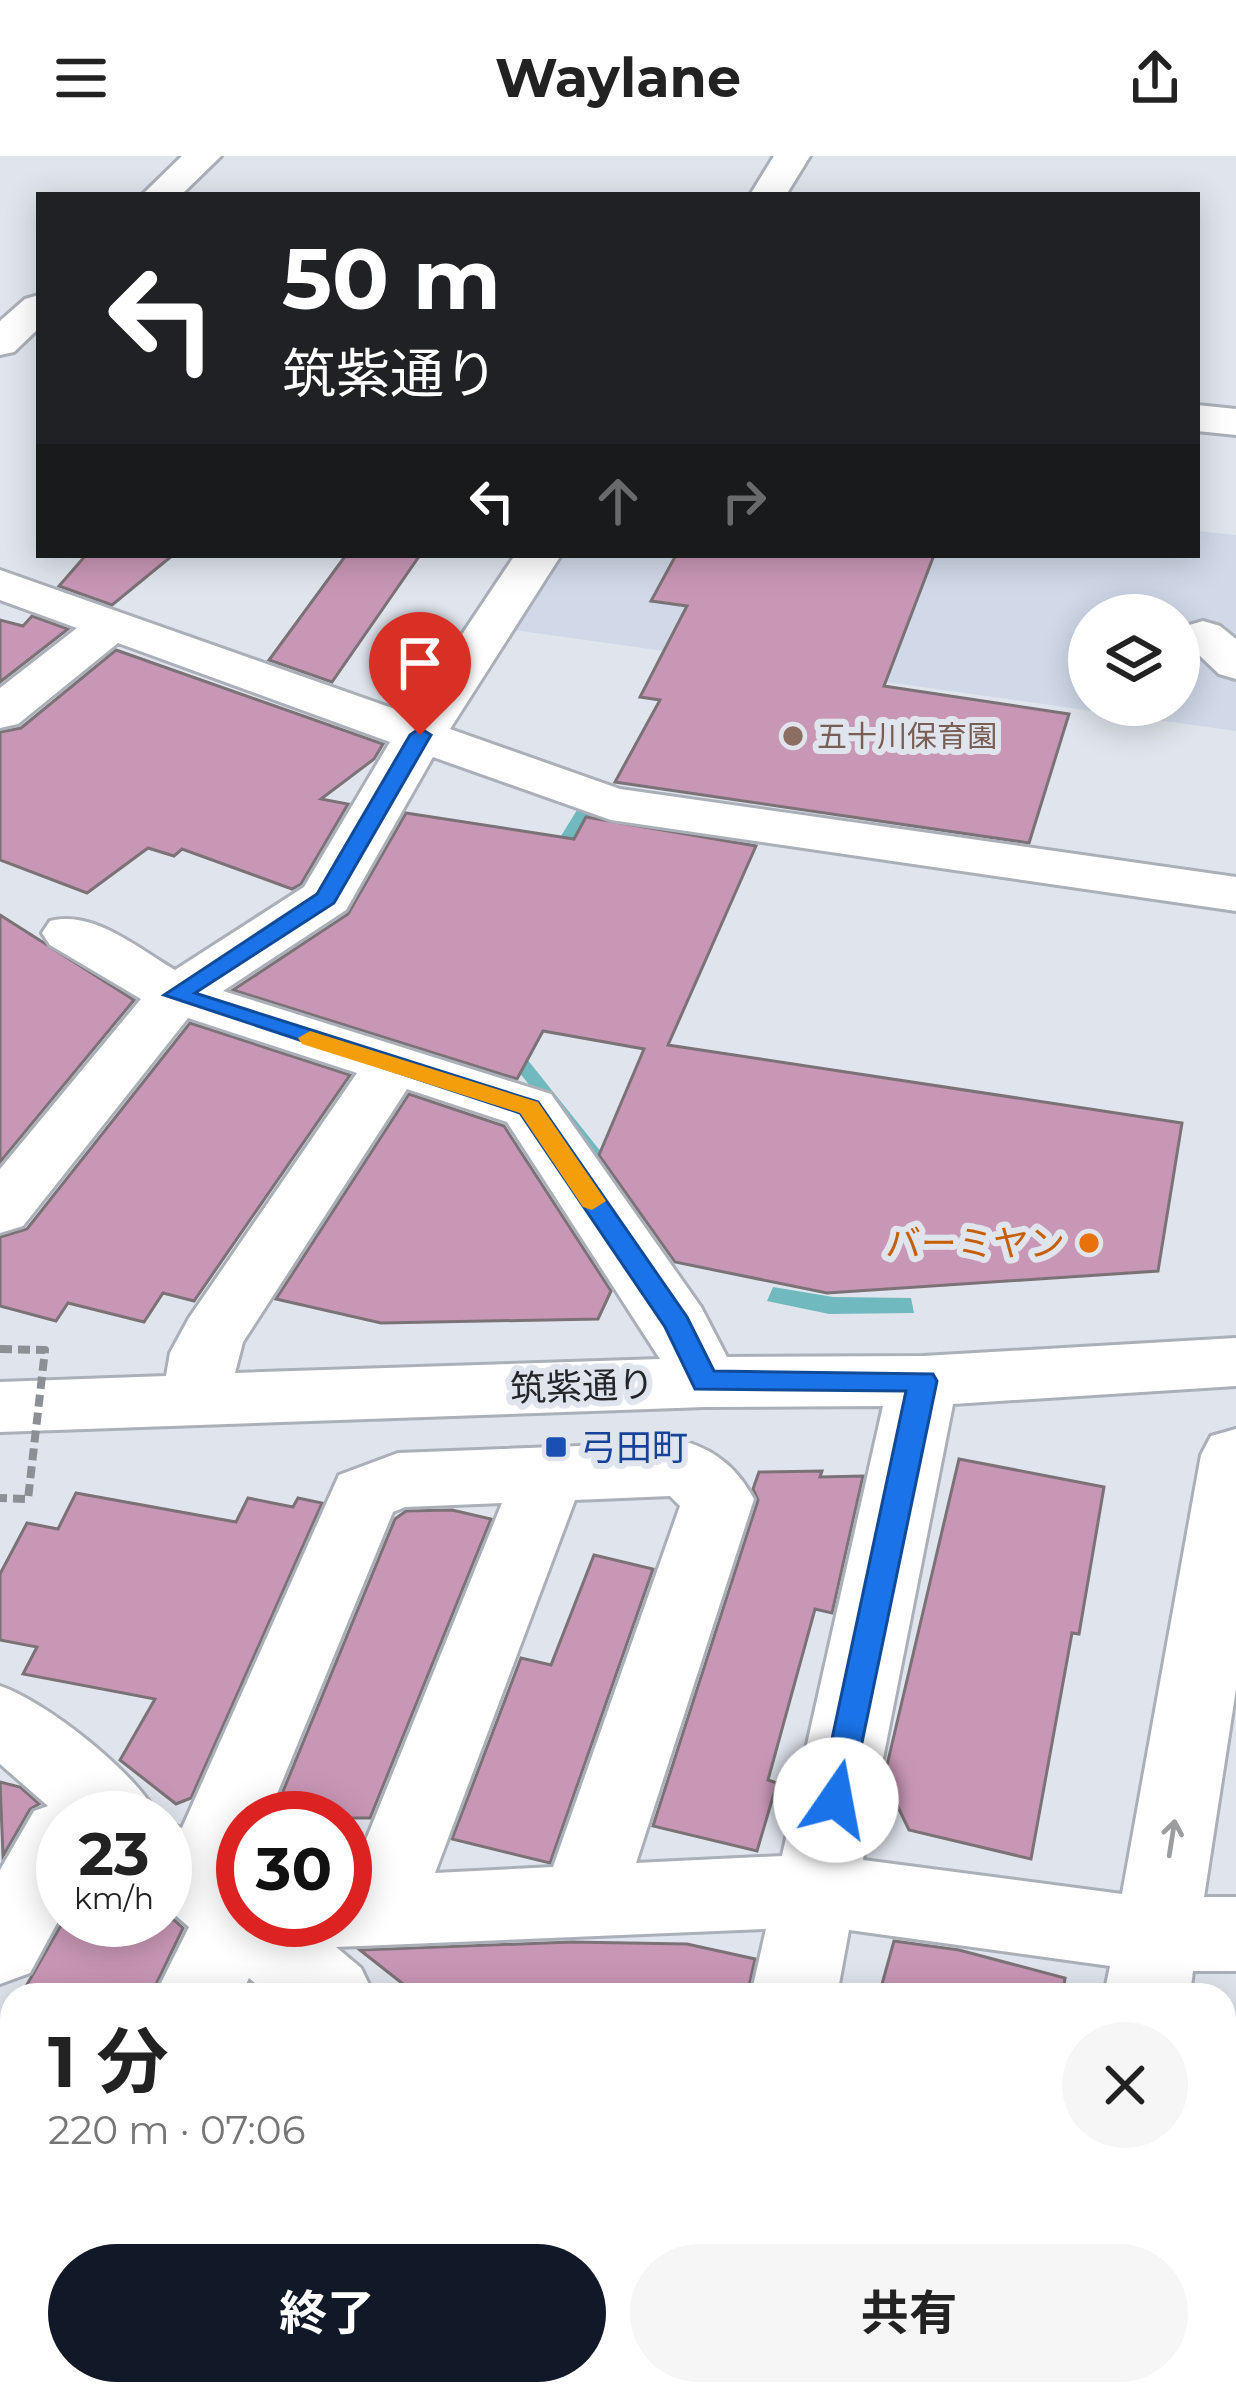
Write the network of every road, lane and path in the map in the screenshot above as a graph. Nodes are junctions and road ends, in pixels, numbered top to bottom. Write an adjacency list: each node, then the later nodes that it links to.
1 (203, 156): 3 (street)
2 (792, 156): 4 (street)
3 (163, 192)
4 (769, 192)
5 (32, 287): 6 (street)
6 (0, 343)
7 (1200, 418): 8 (street)
8 (1236, 422)
9 (537, 558): 13 (street)
10 (0, 584): 11 (street)
11 (112, 624): 12 (street); 13 (street)
12 (0, 713)
13 (420, 735): 14 (street); 16 (street)
14 (1236, 894)
15 (70, 934): 16 (street)
16 (176, 995): 17 (street); 18 (street)
17 (393, 1065): 22 (street); 23 (street)
18 (0, 1211)
19 (0, 1349): 27 (path, bridge)
20 (1236, 1362): 21 (street, 筑紫通り)
21 (923, 1381): 22 (street, 筑紫通り); 31 (street)
22 (705, 1382): 23 (street, 筑紫通り)
23 (197, 1400): 24 (street, 筑紫通り)
24 (0, 1407)
25 (1236, 1455): 37 (street, one-way to 25)
26 (550, 1474): 30 (street); 33 (street); 34 (street)
27 (0, 1498)
28 (0, 1718): 29 (street)
29 (64, 1791)
30 (372, 1890)
31 (817, 1890): 34 (street); 37 (street); 40 (street)
32 (36, 1892): 36 (street)
33 (210, 1895): 38 (street); 39 (street)
34 (582, 1902): 35 (street)
35 (372, 1912)
36 (0, 1947)
37 (1180, 1955)
38 (199, 1983)
39 (316, 1983)
40 (797, 1983)

